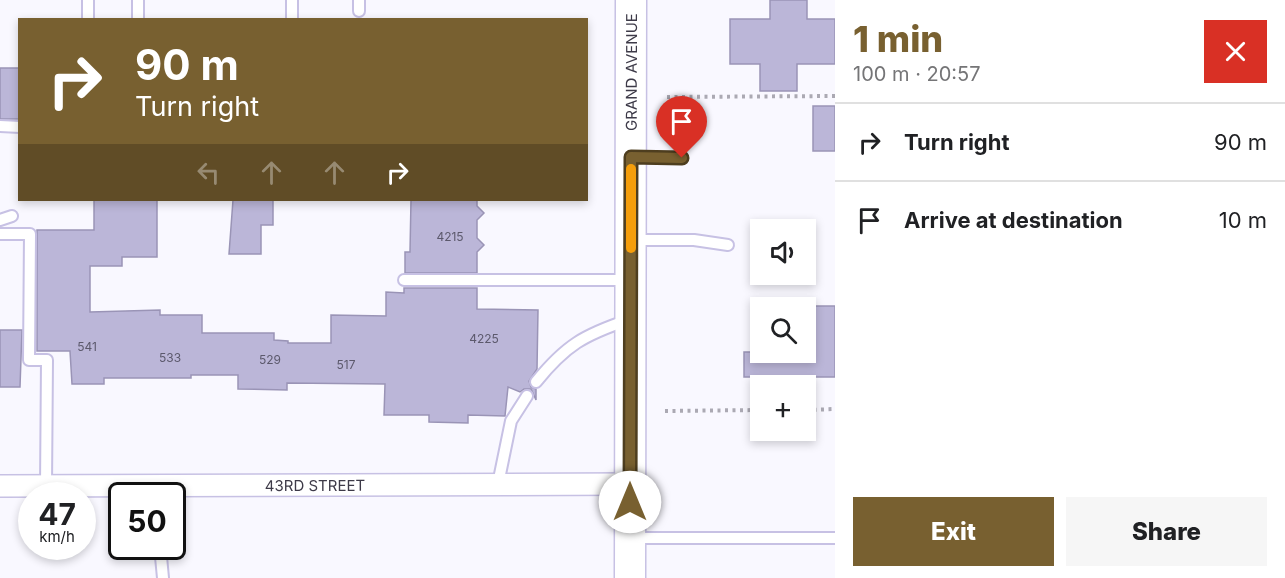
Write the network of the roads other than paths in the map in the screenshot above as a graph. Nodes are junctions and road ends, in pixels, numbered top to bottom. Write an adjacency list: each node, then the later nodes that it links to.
1 (88, 0): 5 (lane)
2 (138, 0): 6 (lane)
3 (292, 0): 7 (lane)
4 (631, 0): 10 (main road, GRAND AVENUE)
5 (88, 18)
6 (138, 18)
7 (292, 18)
8 (0, 126): 9 (lane)
9 (18, 127)
10 (631, 157): 11 (lane); 15 (main road, GRAND AVENUE)
11 (682, 158)
12 (12, 216): 13 (lane)
13 (0, 220)
14 (0, 234): 22 (lane)
15 (631, 240): 16 (lane); 18 (main road, GRAND AVENUE)
16 (728, 245)
17 (404, 280): 18 (lane)
18 (631, 280): 19 (main road, GRAND AVENUE)
19 (631, 319): 20 (lane); 24 (main road, GRAND AVENUE)
20 (536, 382)
21 (527, 396): 23 (lane)
22 (46, 482)
23 (498, 484): 24 (street, 43RD STREET); 27 (street, 43RD STREET)
24 (630, 484): 28 (main road, GRAND AVENUE)
25 (0, 486): 26 (street, 43RD STREET)
26 (18, 486)
27 (186, 489)
28 (630, 538): 29 (lane); 32 (main road, GRAND AVENUE)
29 (835, 538)
30 (161, 560): 31 (lane)
31 (163, 578)
32 (630, 578)

